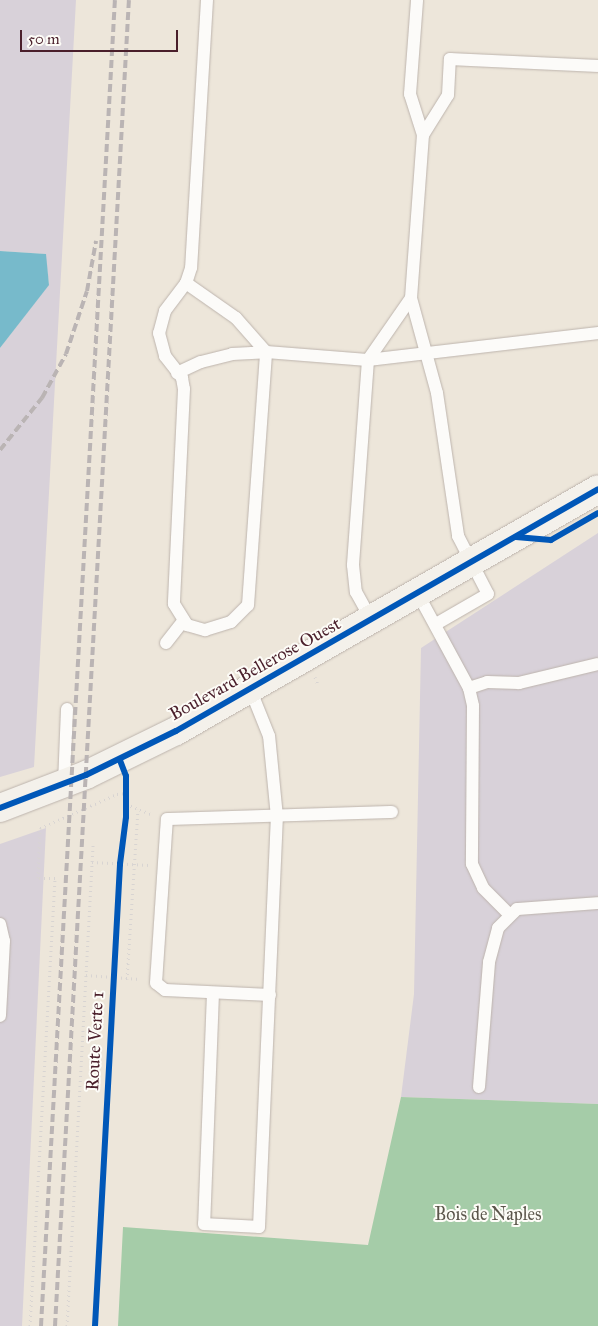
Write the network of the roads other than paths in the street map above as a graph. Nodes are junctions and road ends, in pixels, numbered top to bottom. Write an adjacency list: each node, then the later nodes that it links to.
1 (207, 0): 5 (lane)
2 (416, 0): 4 (lane)
3 (598, 66): 4 (lane)
4 (423, 135): 6 (lane)
5 (186, 283): 8 (lane); 11 (lane)
6 (410, 298): 9 (lane); 10 (lane)
7 (598, 333): 9 (lane)
8 (266, 352): 10 (lane); 11 (lane); 15 (lane)
9 (426, 352): 10 (lane); 13 (lane)
10 (368, 360): 16 (lane)
11 (177, 373): 15 (lane)
12 (598, 489): 13 (street, Boulevard Bellerose Ouest)
13 (471, 563): 14 (street, Boulevard Bellerose Ouest); 17 (lane)
14 (418, 594): 16 (street, Boulevard Bellerose Ouest); 17 (lane)
15 (183, 621): 18 (lane)
16 (372, 621): 21 (street, Boulevard Bellerose Ouest)
17 (436, 624): 20 (lane)
18 (166, 643)
19 (598, 664): 20 (lane)
20 (469, 688): 28 (lane)
21 (250, 690): 23 (street, Boulevard Bellerose Ouest); 26 (lane)
22 (67, 709): 23 (lane)
23 (64, 784): 24 (street, Boulevard Bellerose Ouest)
24 (0, 808)
25 (392, 812): 26 (lane)
26 (277, 817): 30 (lane); 31 (lane)
27 (598, 904): 28 (lane)
28 (509, 914): 33 (lane)
29 (0, 924): 32 (lane)
30 (213, 993): 31 (lane); 31 (lane)
31 (270, 995)
32 (0, 1016)
33 (479, 1087)

